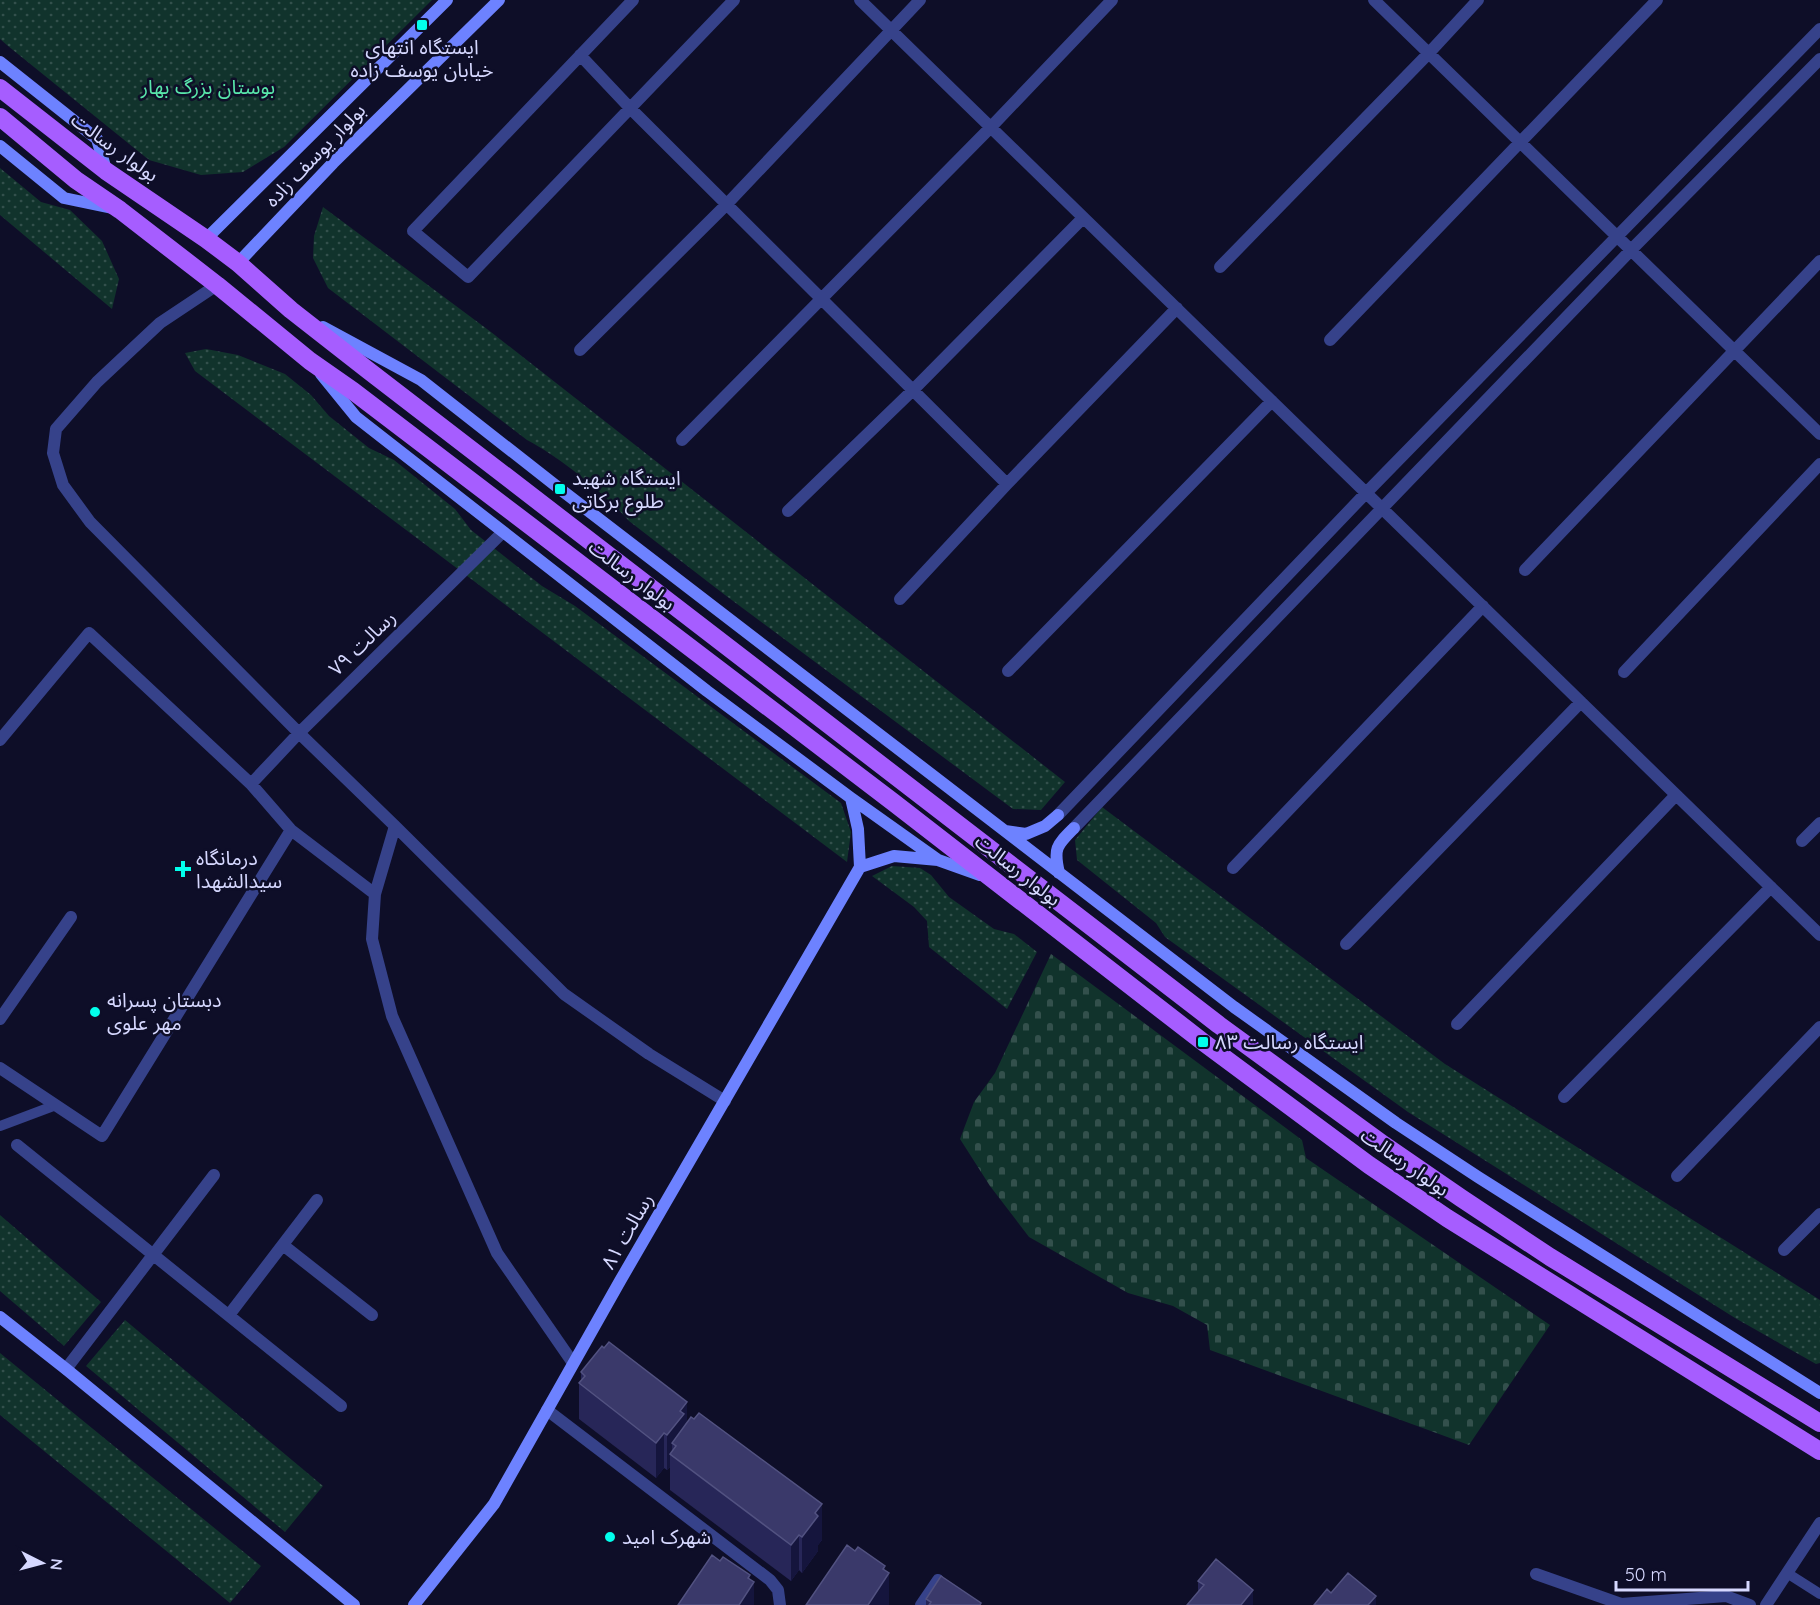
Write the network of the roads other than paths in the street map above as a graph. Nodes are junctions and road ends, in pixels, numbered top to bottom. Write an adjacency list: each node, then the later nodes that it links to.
1 (447, 0): 28 (street, بولوار یوسف زاده)
2 (498, 0): 32 (street, بولوار یوسف زاده)
3 (633, 0): 14 (street)
4 (734, 0): 18 (street)
5 (860, 0): 12 (street)
6 (920, 0): 12 (street)
7 (1112, 0): 20 (street)
8 (1374, 0): 13 (street)
9 (1478, 0): 13 (street)
10 (1657, 0): 21 (street)
11 (1820, 29): 27 (street)
12 (891, 30): 20 (street); 24 (street)
13 (1429, 53): 21 (street); 33 (street)
14 (580, 55): 18 (street); 18 (street)
15 (1820, 59): 29 (street)
16 (0, 62): 23 (street)
17 (0, 88): 23 (main road, بولوار رسالت)
18 (630, 108): 24 (street)
19 (0, 117): 25 (main road)
20 (991, 128): 26 (street); 35 (street)
21 (1519, 141): 27 (street); 38 (street)
22 (0, 146): 25 (street)
23 (106, 171): 28 (main road, بولوار رسالت)
24 (726, 204): 35 (street); 39 (street)
25 (120, 210): 30 (main road)
26 (1083, 218): 36 (street); 42 (street)
27 (1617, 237): 29 (street); 48 (street)
28 (206, 239): 30 (main road); 32 (main road, بولوار رسالت)
29 (1631, 250): 40 (street); 49 (street)
30 (185, 261): 34 (main road, بولوار رسالت)
31 (1820, 261): 40 (street)
32 (238, 262): 34 (main road); 37 (main road, بولوار رسالت)
33 (1220, 267)
34 (217, 285): 41 (main road, بولوار رسالت); 58 (street)
35 (821, 298): 42 (street); 45 (street)
36 (1177, 308): 43 (street); 47 (street)
37 (291, 310): 66 (street); 103 (main road, بولوار رسالت)
38 (1330, 340)
39 (580, 350)
40 (1735, 351): 44 (street); 52 (street)
41 (310, 361): 51 (street); 72 (main road, بولوار رسالت)
42 (913, 390): 47 (street); 50 (street)
43 (1272, 401): 48 (street); 55 (street)
44 (1820, 434)
45 (682, 440)
46 (1820, 464): 56 (street)
47 (1007, 484): 53 (street)
48 (1366, 493): 49 (street); 66 (street)
49 (1383, 509): 54 (street); 71 (street)
50 (788, 511)
51 (503, 532): 58 (street, رسالت ۷۹); 62 (street)
52 (1525, 570)
53 (900, 599)
54 (1483, 606): 57 (street); 70 (street)
55 (1008, 671)
56 (1624, 672)
57 (1581, 702): 61 (street); 77 (street)
58 (299, 733): 60 (street, رسالت ۷۹); 64 (street)
59 (0, 740): 60 (street)
60 (251, 784): 65 (street)
61 (1676, 795): 73 (street); 79 (street)
62 (851, 798): 68 (street); 69 (street)
63 (1820, 823): 67 (street)
64 (395, 826): 74 (street); 83 (street)
65 (291, 830): 74 (street); 84 (street)
66 (1004, 831): 71 (street)
67 (1802, 841)
68 (938, 860): 69 (street); 72 (street)
69 (860, 867): 83 (street, رسالت ۸۱)
70 (1233, 868)
71 (1059, 873): 99 (street)
72 (993, 879): 104 (main road, بولوار رسالت)
73 (1771, 887): 76 (street); 82 (street)
74 (375, 894): 97 (street)
75 (71, 917): 78 (street)
76 (1820, 935)
77 (1347, 944)
78 (0, 1019)
79 (1457, 1024)
80 (1820, 1028): 88 (street)
81 (0, 1068): 84 (street)
82 (1564, 1097)
83 (725, 1101): 97 (street, رسالت ۸۱)
84 (56, 1105): 85 (lane)
85 (0, 1126)
86 (17, 1145): 93 (street)
87 (214, 1175): 93 (street)
88 (1677, 1176)
89 (317, 1200): 91 (street)
90 (1820, 1214): 92 (street)
91 (283, 1245): 94 (street); 95 (street)
92 (1784, 1250)
93 (153, 1255): 94 (street); 98 (street)
94 (229, 1315): 101 (street)
95 (372, 1315)
96 (0, 1317): 98 (street)
97 (573, 1363): 102 (street, رسالت ۸۱)
98 (66, 1369): 110 (street)
99 (1814, 1385): 100 (street)
100 (1820, 1394)
101 (341, 1406)
102 (547, 1410): 111 (street, رسالت ۸۱); 112 (street)
103 (1820, 1423)
104 (1820, 1451)
105 (1820, 1524): 106 (street)
106 (1787, 1573): 109 (lane); 116 (street)
107 (1536, 1574): 114 (street)
108 (938, 1580): 113 (street)
109 (1820, 1594)
110 (354, 1605)
111 (414, 1605)
112 (780, 1605)
113 (921, 1605)
114 (1621, 1605): 115 (street)
115 (1750, 1605)
116 (1766, 1605)

